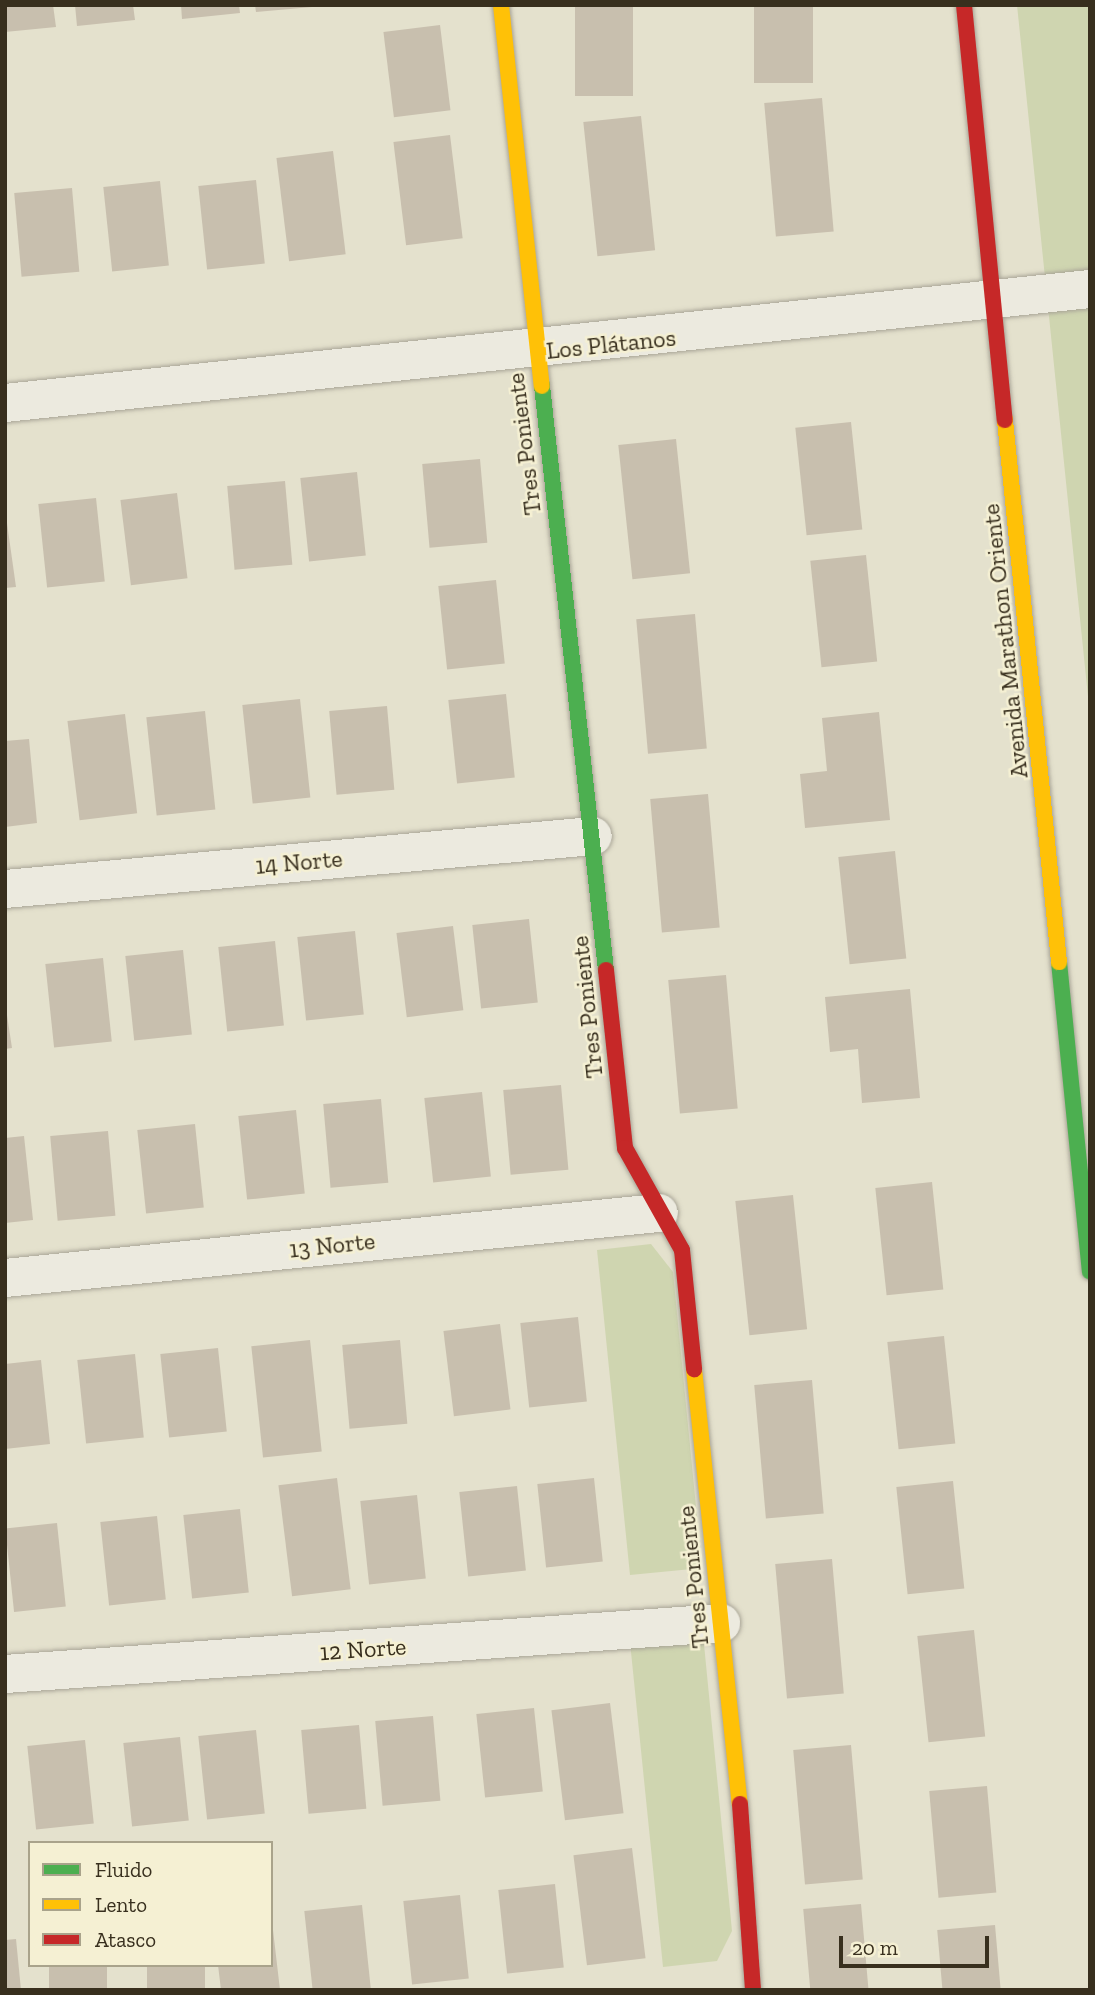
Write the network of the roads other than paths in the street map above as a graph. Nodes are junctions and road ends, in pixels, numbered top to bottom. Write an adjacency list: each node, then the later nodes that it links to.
1 (501, 5): 5 (street, Tres Poniente)
2 (964, 5): 4 (street, Avenida Marathon Oriente)
3 (1090, 289): 4 (street, Los Plátanos)
4 (994, 301): 5 (street, Los Plátanos); 10 (street, Avenida Marathon Oriente)
5 (537, 352): 6 (street, Los Plátanos); 7 (street, Tres Poniente)
6 (5, 403)
7 (593, 835): 8 (street, 14 Norte); 9 (street, Tres Poniente)
8 (5, 889)
9 (659, 1213): 11 (street, 13 Norte); 12 (street, Tres Poniente)
10 (1090, 1271)
11 (5, 1278)
12 (721, 1623): 13 (street, 12 Norte); 14 (street, Tres Poniente)
13 (5, 1674)
14 (753, 1990)

